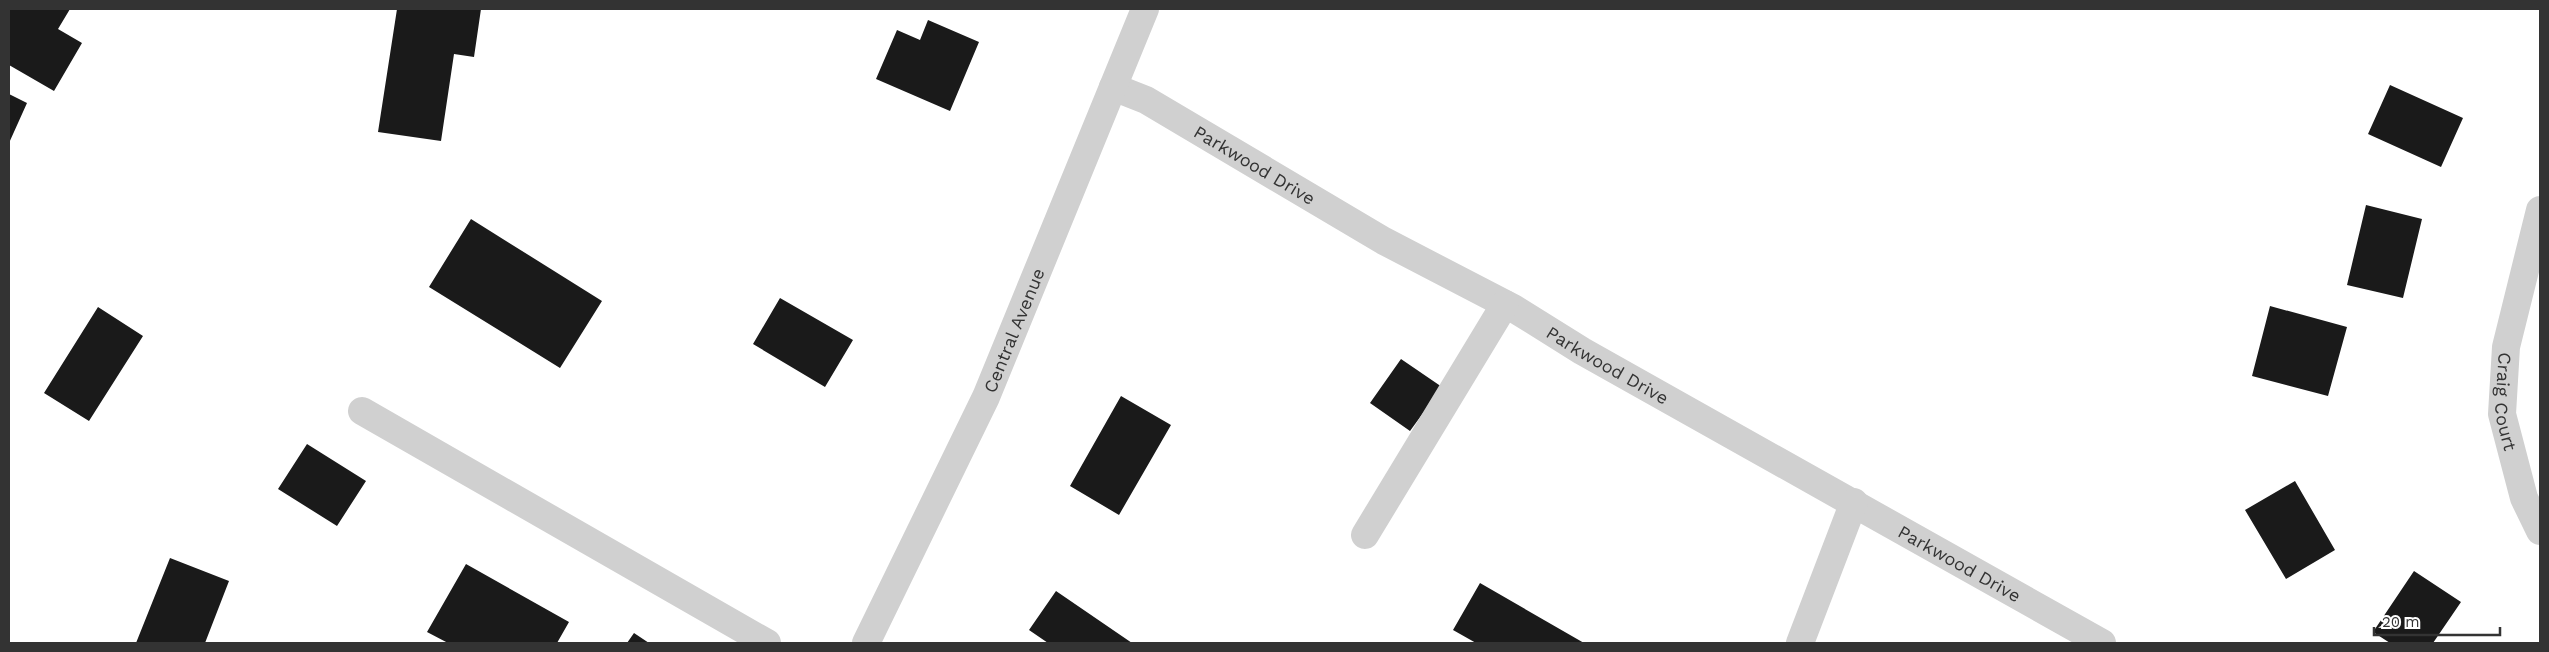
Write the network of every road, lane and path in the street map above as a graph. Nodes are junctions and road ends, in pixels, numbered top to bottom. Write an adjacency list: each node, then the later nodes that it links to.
1 (1145, 9): 2 (street, Central Avenue)
2 (1113, 87): 4 (street, Parkwood Drive); 10 (street, Central Avenue)
3 (2540, 210): 7 (street, Craig Court)
4 (1504, 304): 6 (street, Parkwood Drive); 8 (street)
5 (362, 412): 9 (street)
6 (1854, 502): 11 (street); 12 (street, Parkwood Drive)
7 (2540, 531)
8 (1366, 535)
9 (767, 643)
10 (866, 643)
11 (1800, 643)
12 (2102, 643)

